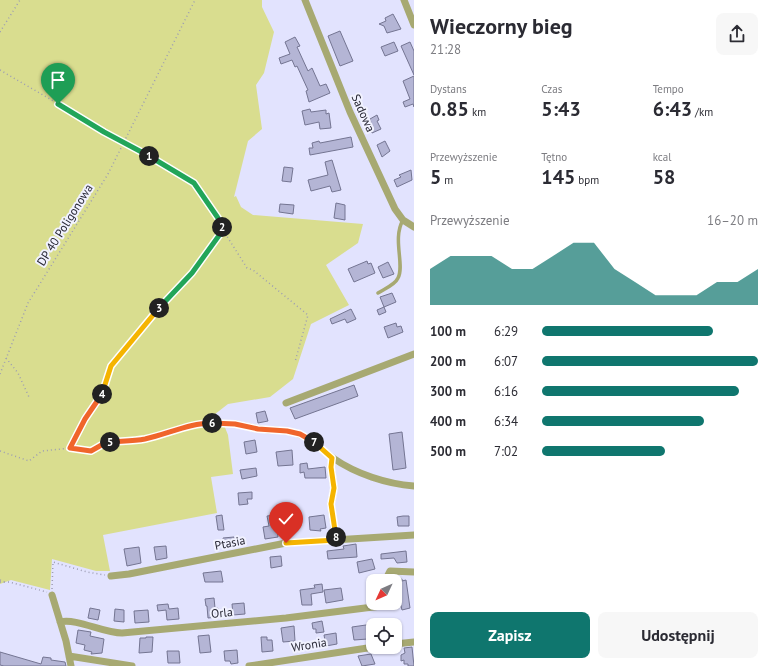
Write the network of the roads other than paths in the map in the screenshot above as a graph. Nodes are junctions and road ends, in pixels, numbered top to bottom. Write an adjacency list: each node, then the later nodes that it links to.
1 (305, 0): 4 (street, Sadowa)
2 (404, 0): 3 (street)
3 (414, 25)
4 (403, 220): 5 (street, Sadowa); 6 (lane)
5 (414, 227)
6 (378, 293)
7 (414, 354): 8 (street)
8 (286, 403)
9 (235, 424): 10 (street)
10 (332, 458): 11 (street); 13 (street)
11 (414, 486)
12 (414, 535): 13 (street, Ptasia)
13 (336, 540): 16 (street, Ptasia)
14 (414, 572): 15 (street)
15 (389, 574)
16 (111, 576)
17 (52, 595): 19 (street)
18 (366, 608): 19 (street, Orla)
19 (60, 622): 23 (street)
20 (414, 642): 21 (street)
21 (402, 643)
22 (366, 648): 26 (street, Wronia)
23 (69, 656): 24 (street); 25 (street)
24 (70, 666)
25 (132, 666)
26 (248, 666)

